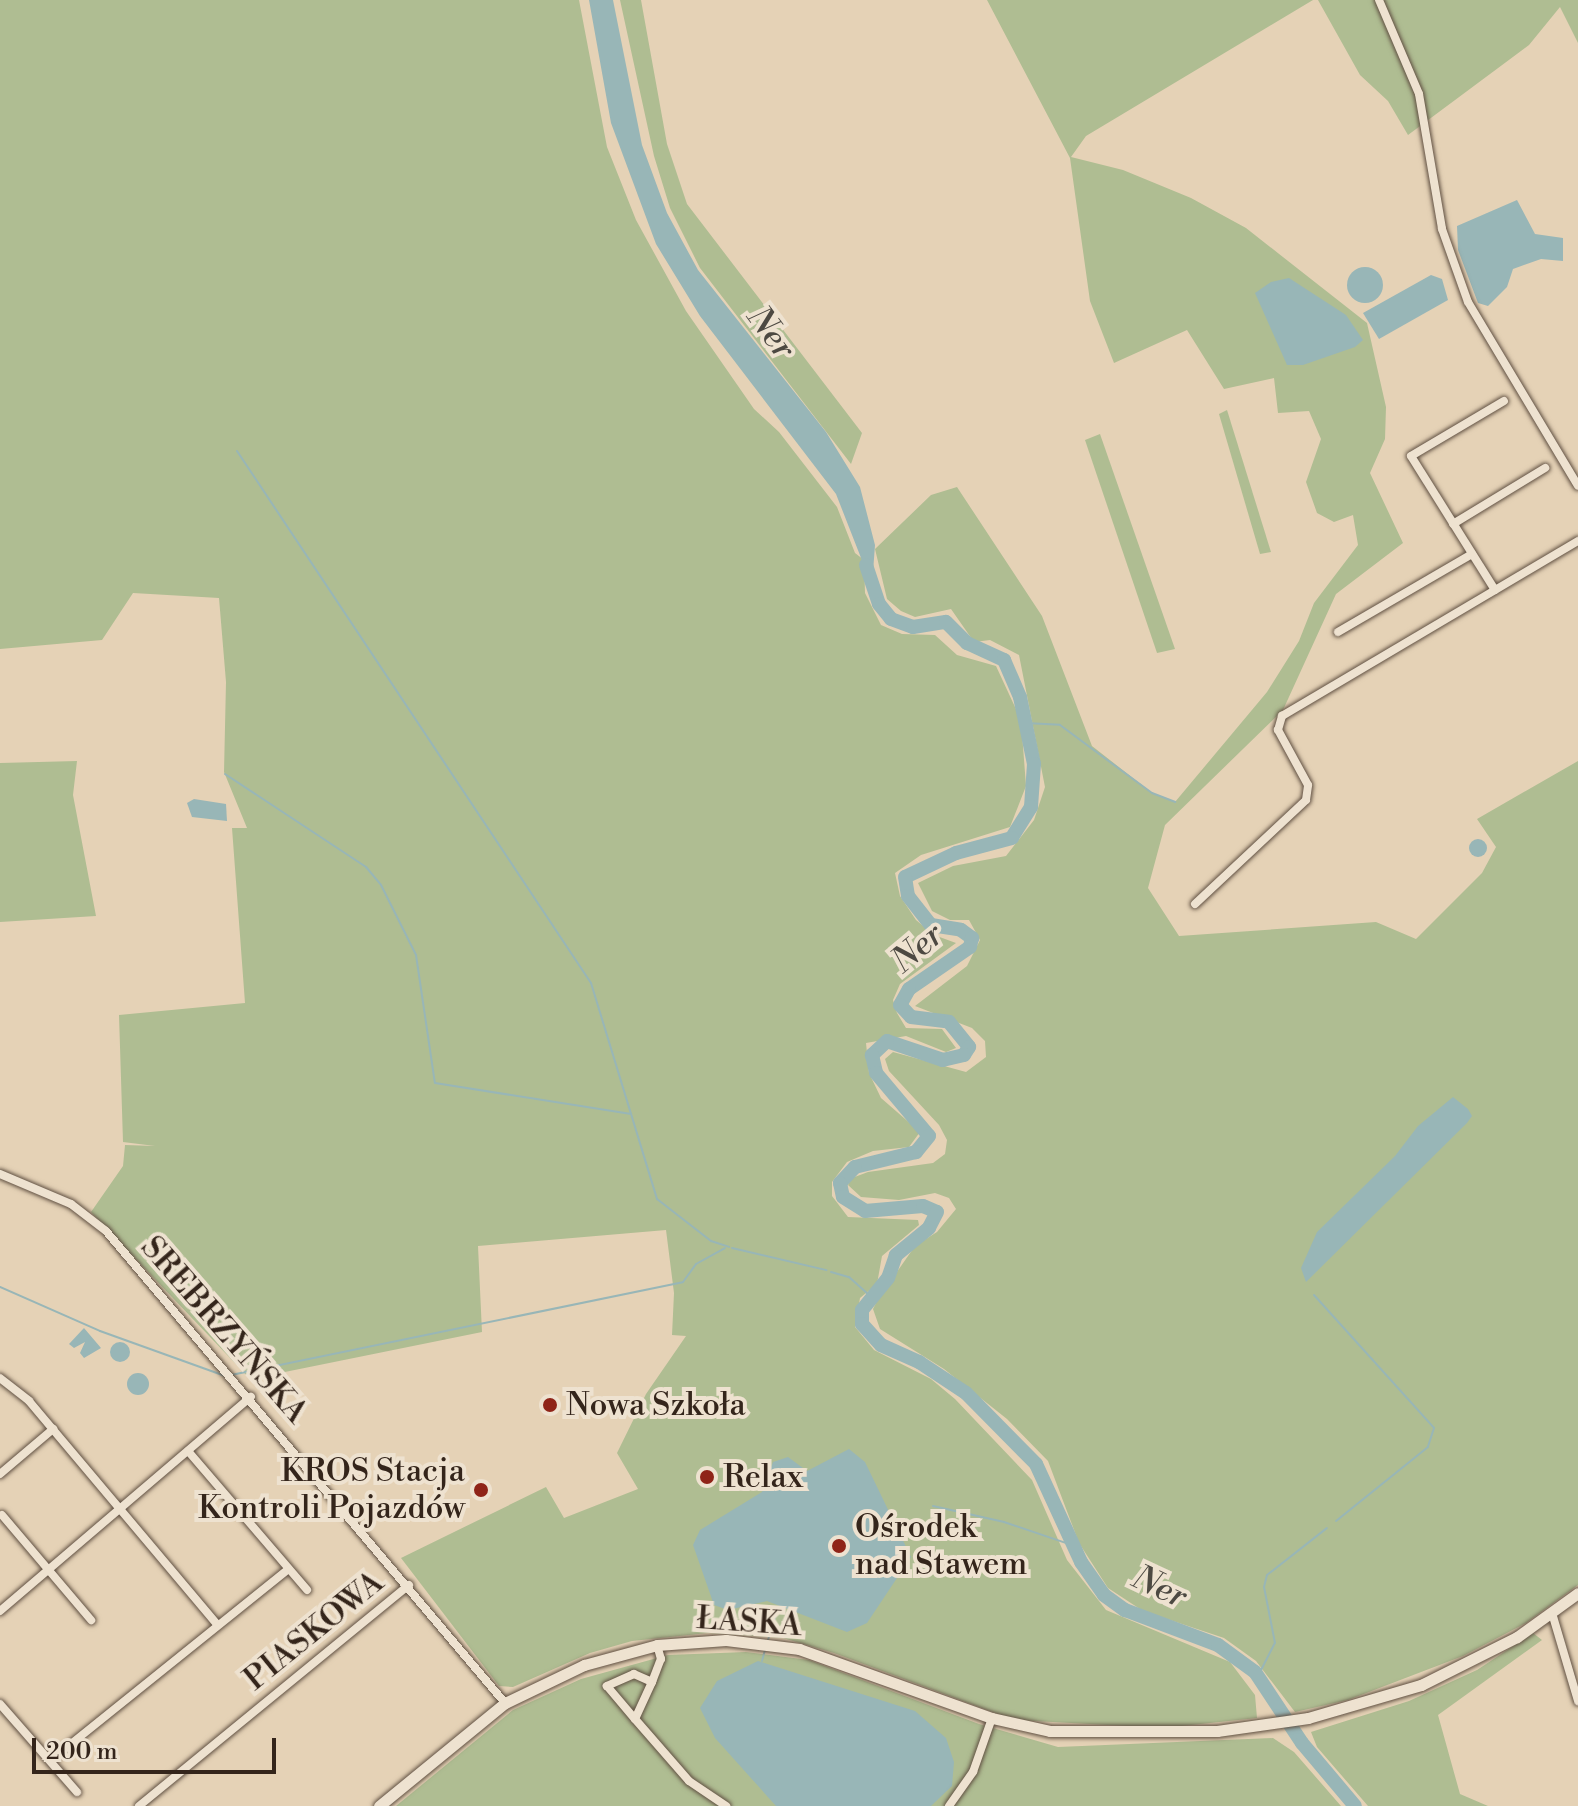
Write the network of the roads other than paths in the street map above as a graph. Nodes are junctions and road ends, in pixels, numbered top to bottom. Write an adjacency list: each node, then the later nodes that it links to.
1 (1379, 0): 4 (street)
2 (1504, 401): 5 (street)
3 (1545, 468): 5 (street)
4 (1578, 486)
5 (1453, 524): 7 (street)
6 (1578, 541): 8 (street)
7 (1472, 554): 8 (street); 9 (street)
8 (1495, 590): 10 (street)
9 (1338, 632)
10 (1195, 904)
11 (0, 1174): 13 (street, SREBRZYŃSKA)
12 (0, 1378): 14 (street)
13 (251, 1397): 15 (street); 21 (street, SREBRZYŃSKA)
14 (53, 1429): 16 (street); 17 (street)
15 (188, 1451): 17 (street); 20 (street)
16 (0, 1474)
17 (121, 1509): 19 (street); 27 (street)
18 (2, 1515): 19 (street)
19 (48, 1569): 24 (street); 26 (street)
20 (287, 1570): 22 (street); 27 (street)
21 (409, 1585): 31 (street, SREBRZYŃSKA); 37 (street, PIASKOWA)
22 (307, 1590)
23 (1578, 1593): 25 (main road, ŁASKA)
24 (0, 1611)
25 (1552, 1613): 30 (street); 33 (main road, ŁASKA)
26 (91, 1620)
27 (217, 1624): 35 (street)
28 (658, 1648): 29 (street); 31 (main road, ŁASKA); 33 (main road, ŁASKA)
29 (652, 1682): 34 (street); 34 (street)
30 (1578, 1701)
31 (505, 1703): 38 (main road, ŁASKA)
32 (0, 1704): 35 (street)
33 (992, 1718): 40 (street)
34 (635, 1719): 39 (street)
35 (51, 1760): 36 (street)
36 (77, 1792)
37 (139, 1806)
38 (379, 1806)
39 (726, 1806)
40 (949, 1806)

